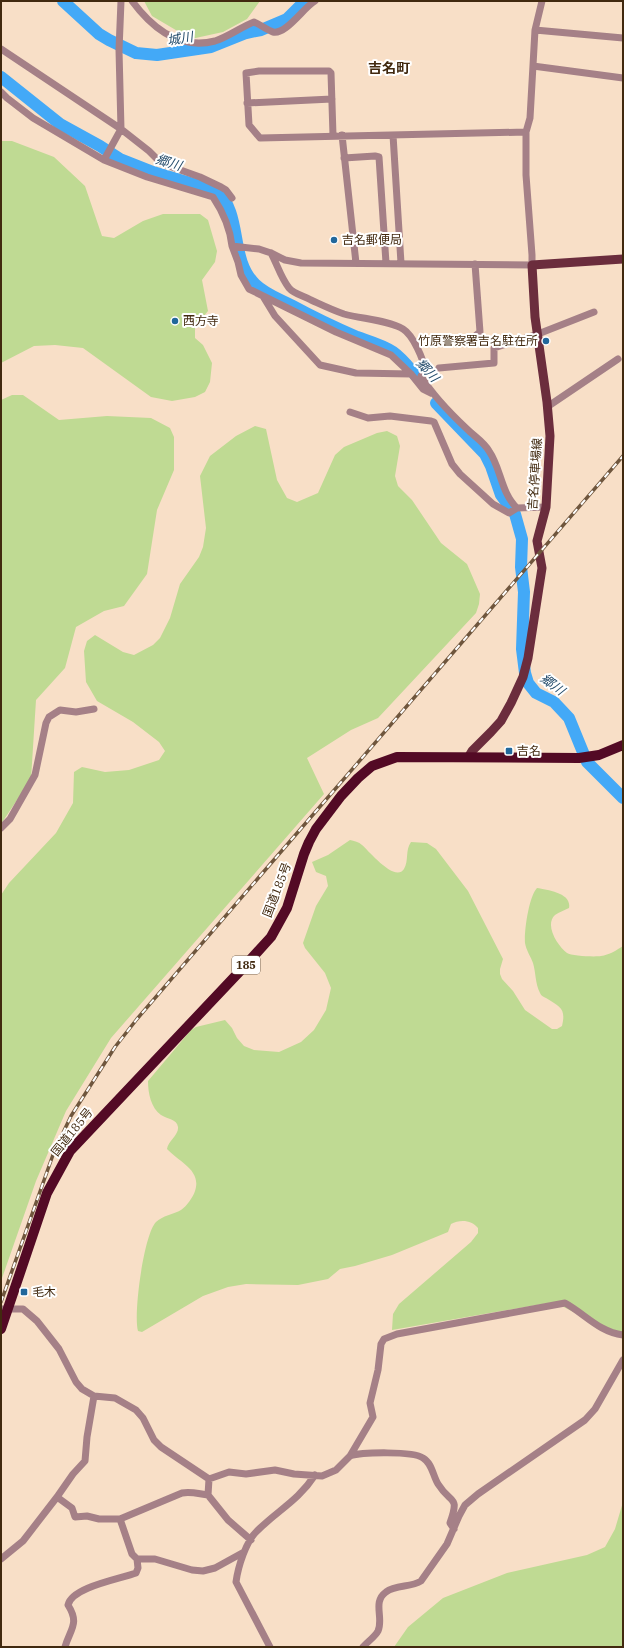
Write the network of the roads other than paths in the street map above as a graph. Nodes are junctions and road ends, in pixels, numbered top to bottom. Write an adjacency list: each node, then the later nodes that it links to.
1 (121, 1): 13 (street)
2 (132, 1): 3 (street)
3 (315, 1)
4 (542, 1): 5 (street)
5 (535, 30): 6 (street); 8 (street)
6 (623, 38)
7 (1, 49): 13 (street)
8 (533, 66): 9 (street); 14 (street)
9 (623, 78)
10 (1, 92): 18 (street)
11 (332, 99): 12 (street); 12 (street); 15 (street)
12 (247, 103): 15 (street)
13 (121, 129): 18 (street); 20 (street)
14 (526, 132): 17 (street); 30 (street)
15 (333, 135): 16 (street)
16 (342, 135): 17 (street); 19 (street)
17 (393, 135): 28 (street)
18 (104, 158): 21 (street)
19 (344, 158): 26 (street); 27 (street)
20 (225, 191): 21 (street); 22 (street)
21 (214, 196): 23 (street)
22 (232, 198)
23 (233, 246): 24 (street); 31 (street)
24 (271, 253): 26 (street); 38 (street)
25 (623, 259): 30 (main road)
26 (356, 263): 27 (street)
27 (386, 263): 28 (street)
28 (401, 264): 29 (street)
29 (475, 264): 30 (street); 34 (street)
30 (532, 265): 33 (main road, 吉名停車場線)
31 (264, 298): 37 (street); 37 (street)
32 (594, 312): 33 (street)
33 (538, 334): 36 (street); 39 (main road, 吉名停車場線)
34 (474, 337)
35 (618, 359): 39 (street)
36 (439, 368)
37 (411, 374): 38 (street)
38 (430, 392): 42 (street)
39 (547, 407): 41 (main road, 吉名停車場線)
40 (350, 412): 42 (street)
41 (546, 507): 42 (street); 45 (main road, 吉名停車場線)
42 (514, 510)
43 (94, 709): 46 (street)
44 (623, 745): 45 (highway, 国道185号 / 185)
45 (469, 756): 47 (highway, 国道185号 / 185)
46 (1, 828)
47 (4, 1309): 48 (highway, 国道185号 / 185); 51 (street)
48 (1, 1329)
49 (623, 1335): 52 (street)
50 (623, 1360): 58 (street)
51 (94, 1396): 54 (street); 56 (street)
52 (350, 1456): 53 (street); 58 (street)
53 (315, 1475): 54 (street); 59 (street)
54 (209, 1478): 55 (street)
55 (208, 1494): 57 (street); 59 (street)
56 (58, 1498): 57 (street); 61 (street)
57 (120, 1519): 62 (street)
58 (454, 1529): 65 (street)
59 (251, 1540): 60 (street)
60 (244, 1552): 62 (street); 64 (street)
61 (1, 1559)
62 (137, 1559): 63 (street)
63 (65, 1647)
64 (270, 1647)
65 (363, 1647)

